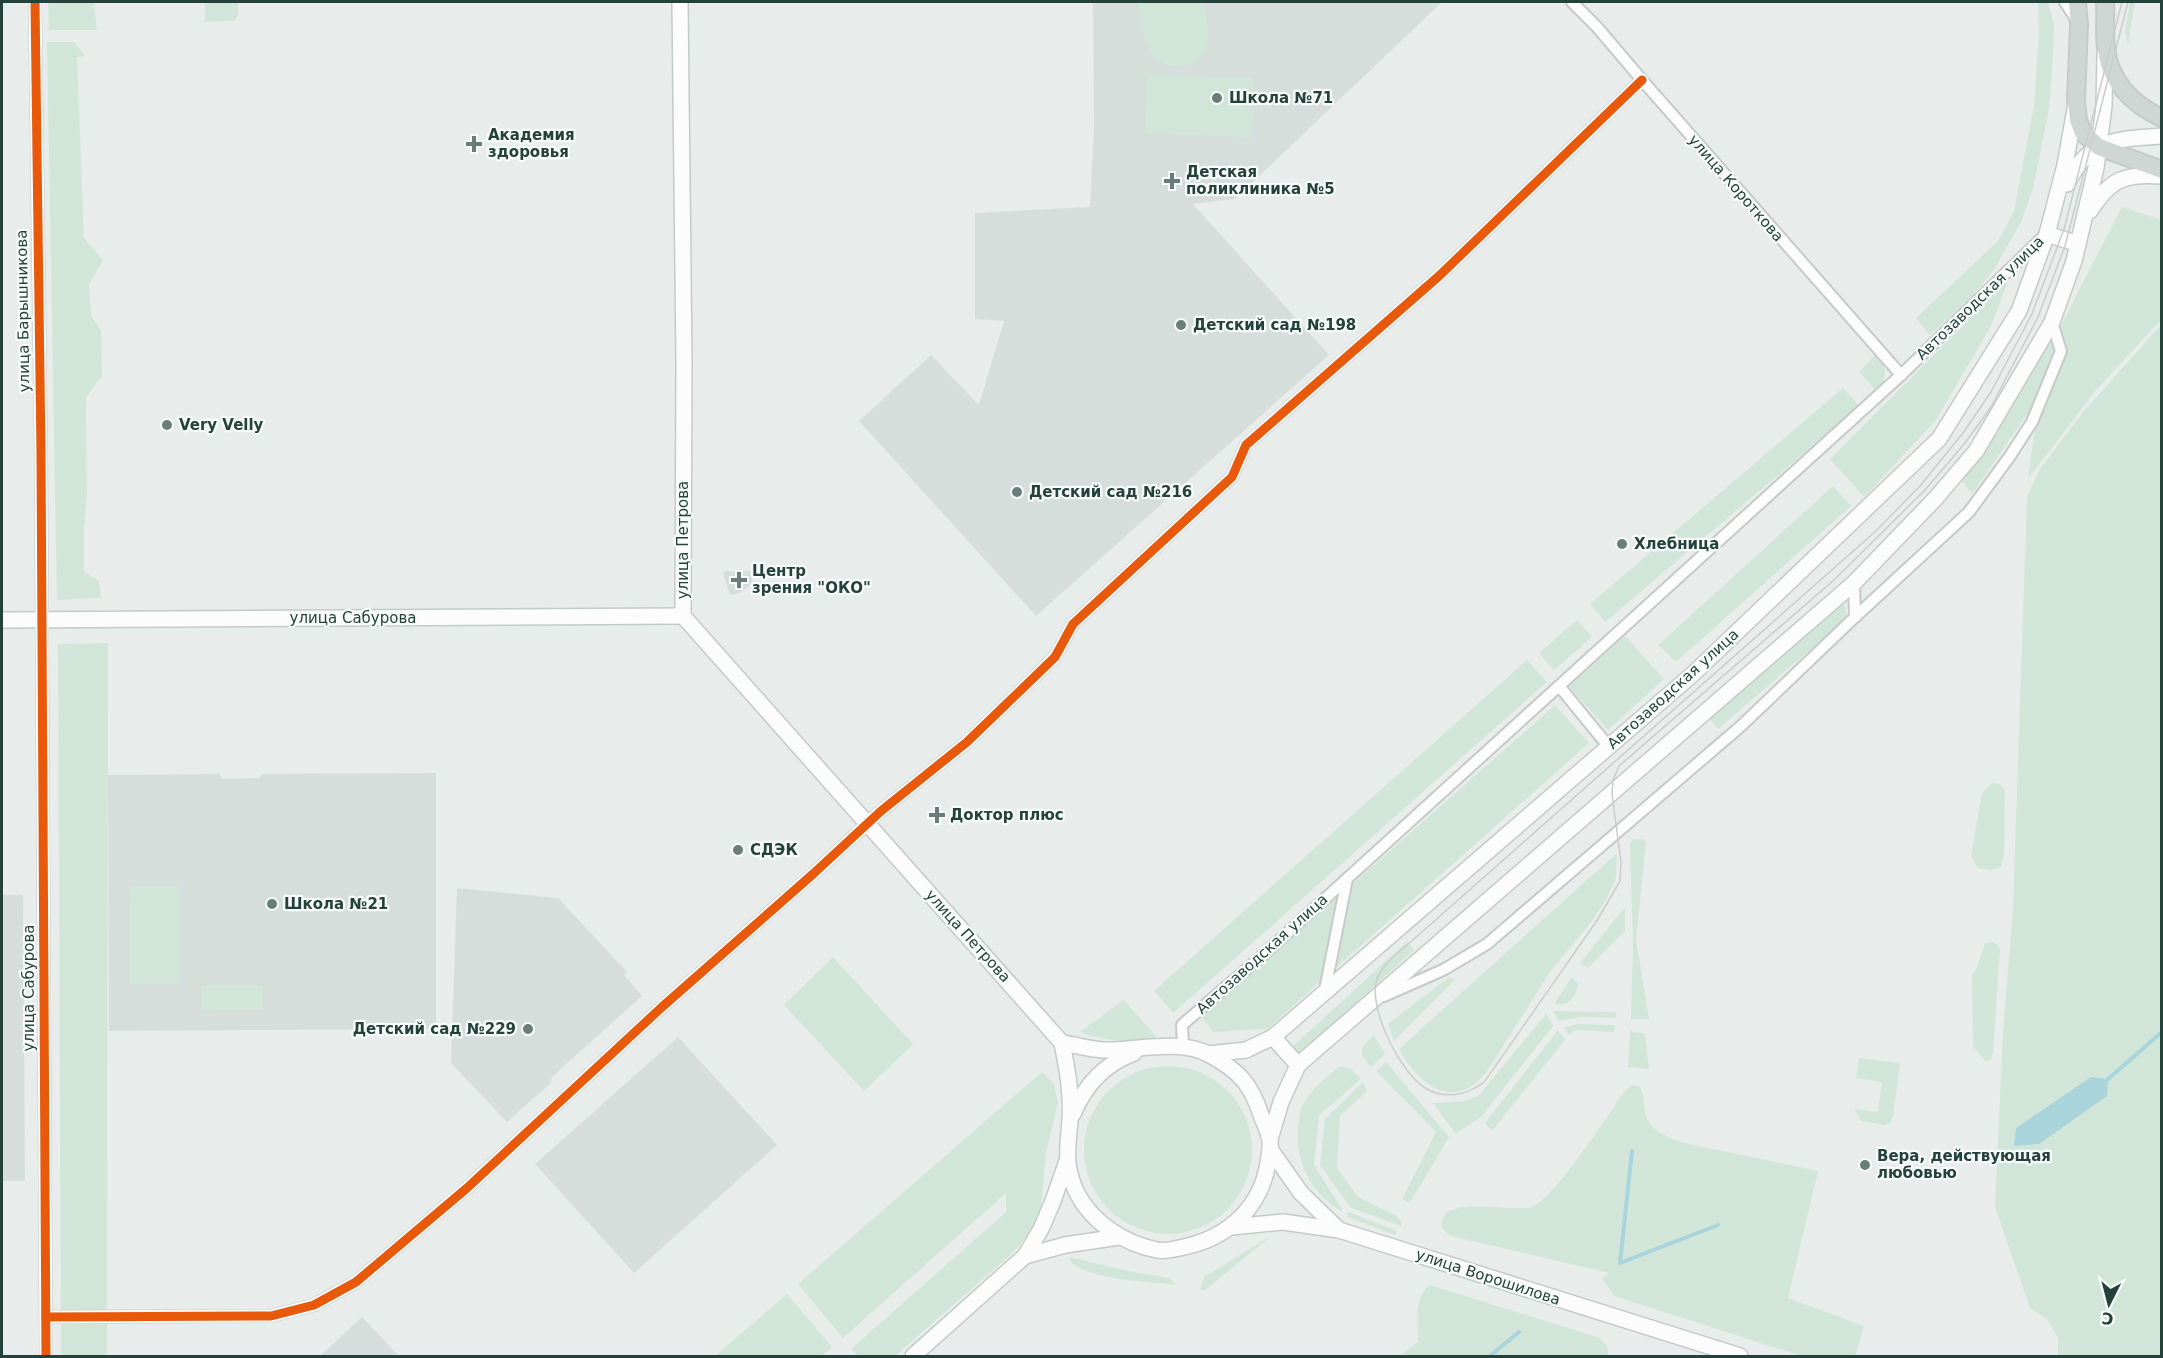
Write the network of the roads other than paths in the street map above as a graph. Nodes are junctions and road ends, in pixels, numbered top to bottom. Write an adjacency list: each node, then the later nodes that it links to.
1 (35, 2): 24 (street, улица Барышникова)
2 (680, 2): 22 (main road, улица Петрова)
3 (1572, 2): 9 (street, улица Короткова)
4 (2065, 2): 7 (street)
5 (2077, 2): 7 (main road)
6 (2105, 2): 8 (main road)
7 (2079, 25): 10 (main road)
8 (2106, 48): 11 (main road); 13 (main road)
9 (1642, 80): 20 (street, улица Короткова); 28 (street)
10 (2076, 100): 13 (main road); 17 (main road, Автозаводская улица)
11 (2162, 118)
12 (2162, 135): 13 (main road)
13 (2099, 147): 14 (main road); 16 (main road); 17 (main road)
14 (2162, 170)
15 (2162, 176): 16 (main road)
16 (2085, 219): 18 (main road)
17 (2047, 234): 18 (main road); 20 (street, Автозаводская улица); 27 (main road, Автозаводская улица)
18 (2078, 244): 19 (main road)
19 (2052, 322): 21 (main road); 23 (street)
20 (1901, 375): 26 (street, Автозаводская улица)
21 (1854, 583): 23 (street); 31 (main road)
22 (683, 616): 24 (main road, улица Сабурова); 28 (main road, улица Петрова)
23 (1855, 617): 31 (street)
24 (41, 619): 25 (main road); 45 (street, улица Сабурова)
25 (2, 620)
26 (1559, 686): 27 (street); 29 (street, Автозаводская улица)
27 (1609, 747): 30 (main road, Автозаводская улица)
28 (868, 824): 33 (main road, улица Петрова); 45 (street)
29 (1347, 879): 30 (street); 34 (street, Автозаводская улица)
30 (1325, 990): 32 (main road, Автозаводская улица)
31 (1370, 1002): 37 (main road)
32 (1273, 1036): 36 (main road, Автозаводская улица); 37 (main road)
33 (1062, 1043): 35 (main road); 38 (main road)
34 (1183, 1047): 35 (main road); 36 (main road)
35 (1143, 1049): 38 (main road)
36 (1208, 1054): 39 (main road)
37 (1298, 1065): 39 (main road)
38 (1070, 1120): 40 (main road)
39 (1270, 1144): 41 (main road); 42 (main road, улица Ворошилова)
40 (1067, 1161): 43 (main road); 44 (main road)
41 (1232, 1227): 42 (main road); 43 (main road)
42 (1340, 1230): 46 (main road, улица Ворошилова)
43 (1119, 1236): 44 (main road)
44 (1025, 1256): 48 (main road)
45 (46, 1317): 47 (street, улица Сабурова)
46 (1705, 1352): 49 (main road, улица Ворошилова)
47 (46, 1356)
48 (913, 1356)
49 (1740, 1356)

